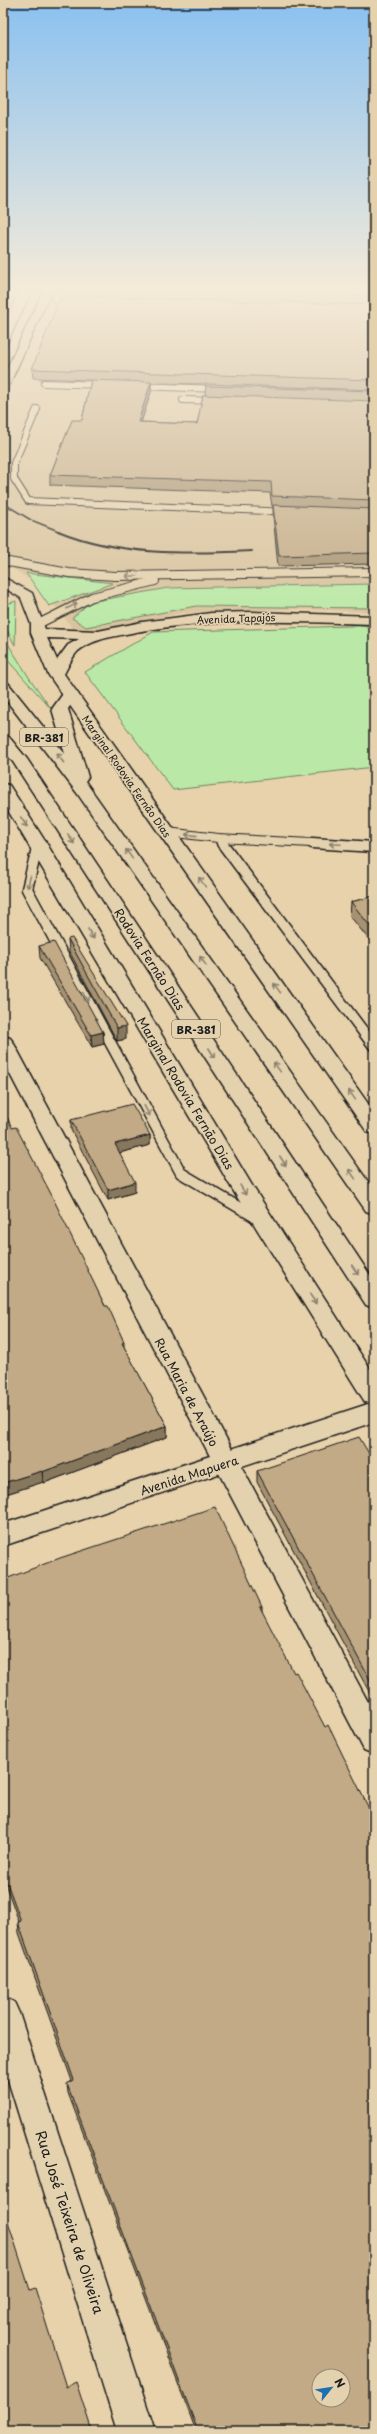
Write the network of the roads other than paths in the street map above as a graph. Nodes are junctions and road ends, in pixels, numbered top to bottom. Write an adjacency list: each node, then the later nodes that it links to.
1 (37, 410): 2 (lane)
2 (295, 512)
3 (3, 561): 5 (lane, one-way to 3)
4 (374, 572): 5 (lane)
5 (184, 576): 8 (lane, one-way to 5)
6 (3, 581): 8 (main road, Marginal Rodovia Fernão Dias)
7 (374, 620): 9 (main road, Avenida Tapajós)
8 (38, 628): 9 (main road, Avenida Tapajós); 10 (main road, Marginal Rodovia Fernão Dias)
9 (98, 635): 10 (main road, Avenida Tapajós)
10 (56, 674): 12 (main road, Marginal Rodovia Fernão Dias)
11 (3, 686): 14 (main road, BR-381, one-way to 11)
12 (70, 694): 14 (main road, BR-381); 16 (main road, Marginal Rodovia Fernão Dias)
13 (3, 740): 25 (main road, Rodovia Fernão Dias / BR-381, one-way to 25)
14 (83, 789): 23 (main road, BR-381, one-way to 14)
15 (3, 790): 18 (main road, Marginal Rodovia Fernão Dias / BR-381, one-way to 18)
16 (167, 832): 17 (lane, one-way to 16); 22 (main road, Marginal Rodovia Fernão Dias, one-way to 16)
17 (218, 838): 19 (lane, one-way to 17); 21 (lane)
18 (38, 844): 24 (main road, Marginal Rodovia Fernão Dias / BR-381, one-way to 24); 24 (lane, one-way to 24)
19 (374, 847)
20 (3, 1042): 28 (main road, Rua Maria de Araújo)
21 (374, 1046)
22 (374, 1127)
23 (374, 1206)
24 (264, 1222): 26 (main road, Marginal Rodovia Fernão Dias / BR-381, one-way to 26)
25 (374, 1299)
26 (374, 1395)
27 (374, 1412): 28 (main road, Avenida Mapuera)
28 (225, 1463): 29 (main road, Avenida Mapuera); 30 (main road, Rua Maria de Araújo)
29 (3, 1535)
30 (374, 1741)
31 (3, 2014): 32 (main road, Rua José Teixeira de Oliveira)
32 (136, 2431)

